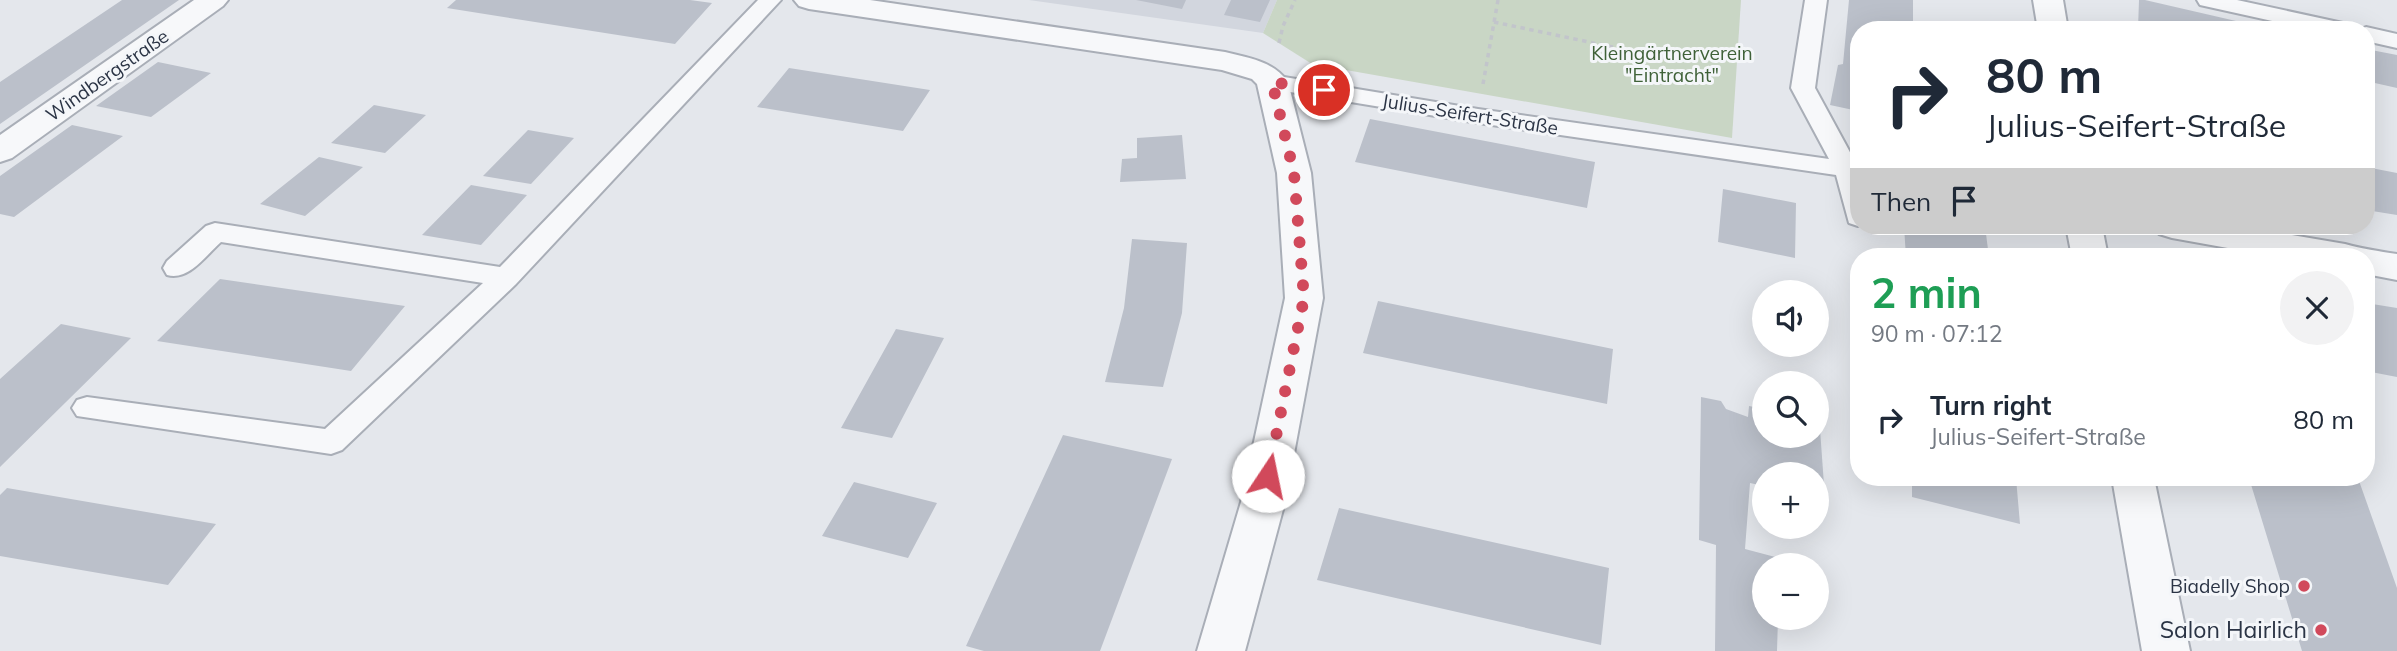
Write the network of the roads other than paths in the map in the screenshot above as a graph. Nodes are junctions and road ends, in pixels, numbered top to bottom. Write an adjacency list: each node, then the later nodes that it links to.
1 (213, 0): 12 (street, Windbergstraße)
2 (770, 0): 20 (lane)
3 (809, 0): 11 (street, Julius-Seifert-Straße)
4 (1816, 0): 13 (lane)
5 (2048, 0): 7 (street)
6 (2208, 0): 8 (lane)
7 (2052, 21)
8 (2303, 21)
9 (2375, 36): 10 (lane)
10 (2397, 41)
11 (1272, 82): 13 (lane, Julius-Seifert-Straße); 23 (street)
12 (0, 151)
13 (1847, 169): 14 (lane)
14 (1850, 181)
15 (2222, 235): 16 (street)
16 (2295, 248)
17 (2375, 263): 18 (street)
18 (2397, 267)
19 (176, 268): 20 (lane)
20 (506, 277): 21 (lane)
21 (87, 408)
22 (2135, 486): 24 (street)
23 (1221, 651)
24 (2166, 651)

